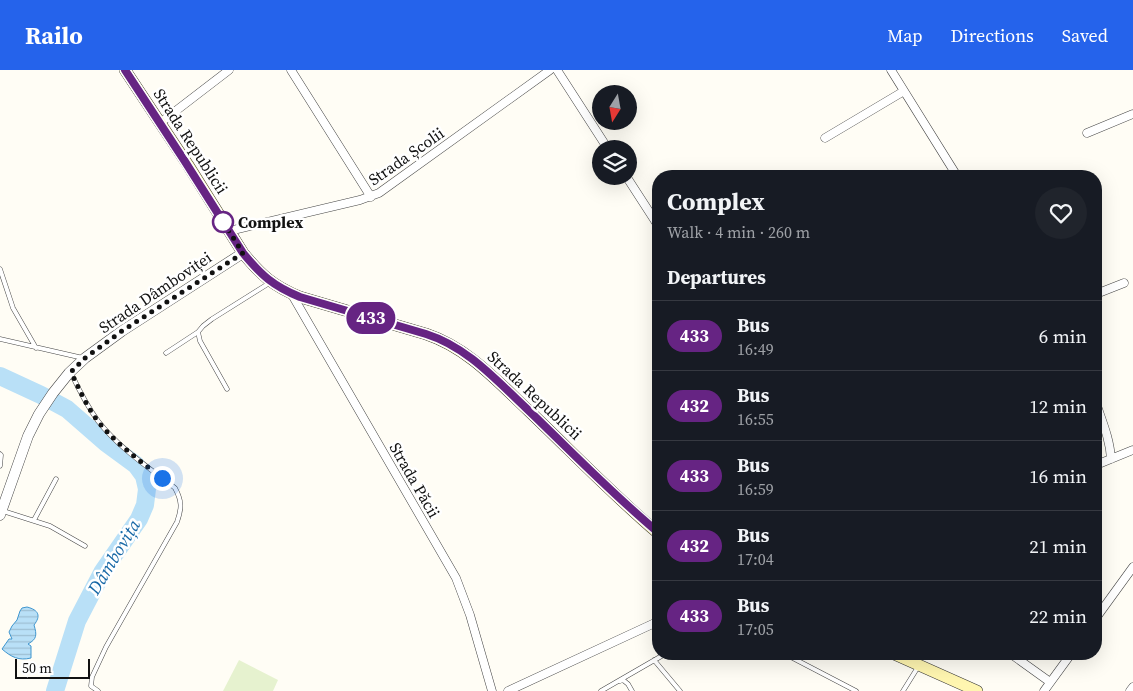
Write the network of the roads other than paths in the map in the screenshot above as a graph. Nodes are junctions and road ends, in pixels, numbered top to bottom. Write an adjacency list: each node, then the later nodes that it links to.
1 (125, 70): 9 (main road, Strada Republicii)
2 (229, 70): 9 (street)
3 (291, 70): 15 (street)
4 (550, 70): 15 (street, Strada Școlii)
5 (557, 70): 12 (street)
6 (891, 70): 7 (street)
7 (904, 91): 11 (street); 13 (street)
8 (1133, 114): 10 (street)
9 (160, 123): 17 (main road, Strada Republicii)
10 (1087, 133)
11 (826, 138)
12 (602, 140)
13 (953, 170)
14 (632, 185): 16 (street)
15 (372, 197): 17 (street, Strada Școlii)
16 (652, 216)
17 (229, 232): 18 (main road, Strada Republicii)
18 (243, 253): 20 (main road, Strada Republicii); 28 (street, Strada Dâmboviței)
19 (0, 269): 26 (lane)
20 (271, 282): 23 (main road, Strada Republicii); 24 (lane)
21 (1124, 283): 22 (street)
22 (1102, 292)
23 (291, 293): 40 (main road, Strada Republicii); 55 (street, Strada Păcii)
24 (198, 332): 27 (lane); 30 (lane)
25 (0, 339): 26 (lane)
26 (36, 348): 28 (lane)
27 (166, 353)
28 (85, 358): 29 (street, Strada Dâmboviței)
29 (70, 373): 38 (street, Strada Dâmboviței); 54 (lane)
30 (227, 389)
31 (1102, 420): 34 (street)
32 (1133, 450): 34 (street)
33 (0, 454): 36 (lane)
34 (1111, 459): 35 (street)
35 (1102, 463)
36 (0, 466)
37 (56, 480): 39 (lane)
38 (1, 513): 39 (lane)
39 (34, 520): 41 (lane)
40 (652, 528)
41 (85, 546)
42 (1133, 567): 43 (street)
43 (1102, 610)
44 (652, 624): 56 (street)
45 (654, 660): 51 (lane); 59 (lane)
46 (797, 660): 60 (lane)
47 (908, 660): 50 (main road)
48 (1020, 660): 52 (street)
49 (1066, 660): 52 (street)
50 (919, 665): 61 (lane); 62 (main road)
51 (618, 681): 57 (lane); 58 (lane)
52 (1050, 682): 63 (street)
53 (1133, 687): 64 (street)
54 (98, 691)
55 (492, 691)
56 (508, 691)
57 (601, 691)
58 (632, 691)
59 (680, 691)
60 (856, 691)
61 (903, 691)
62 (977, 691)
63 (1044, 691)
64 (1130, 691)

